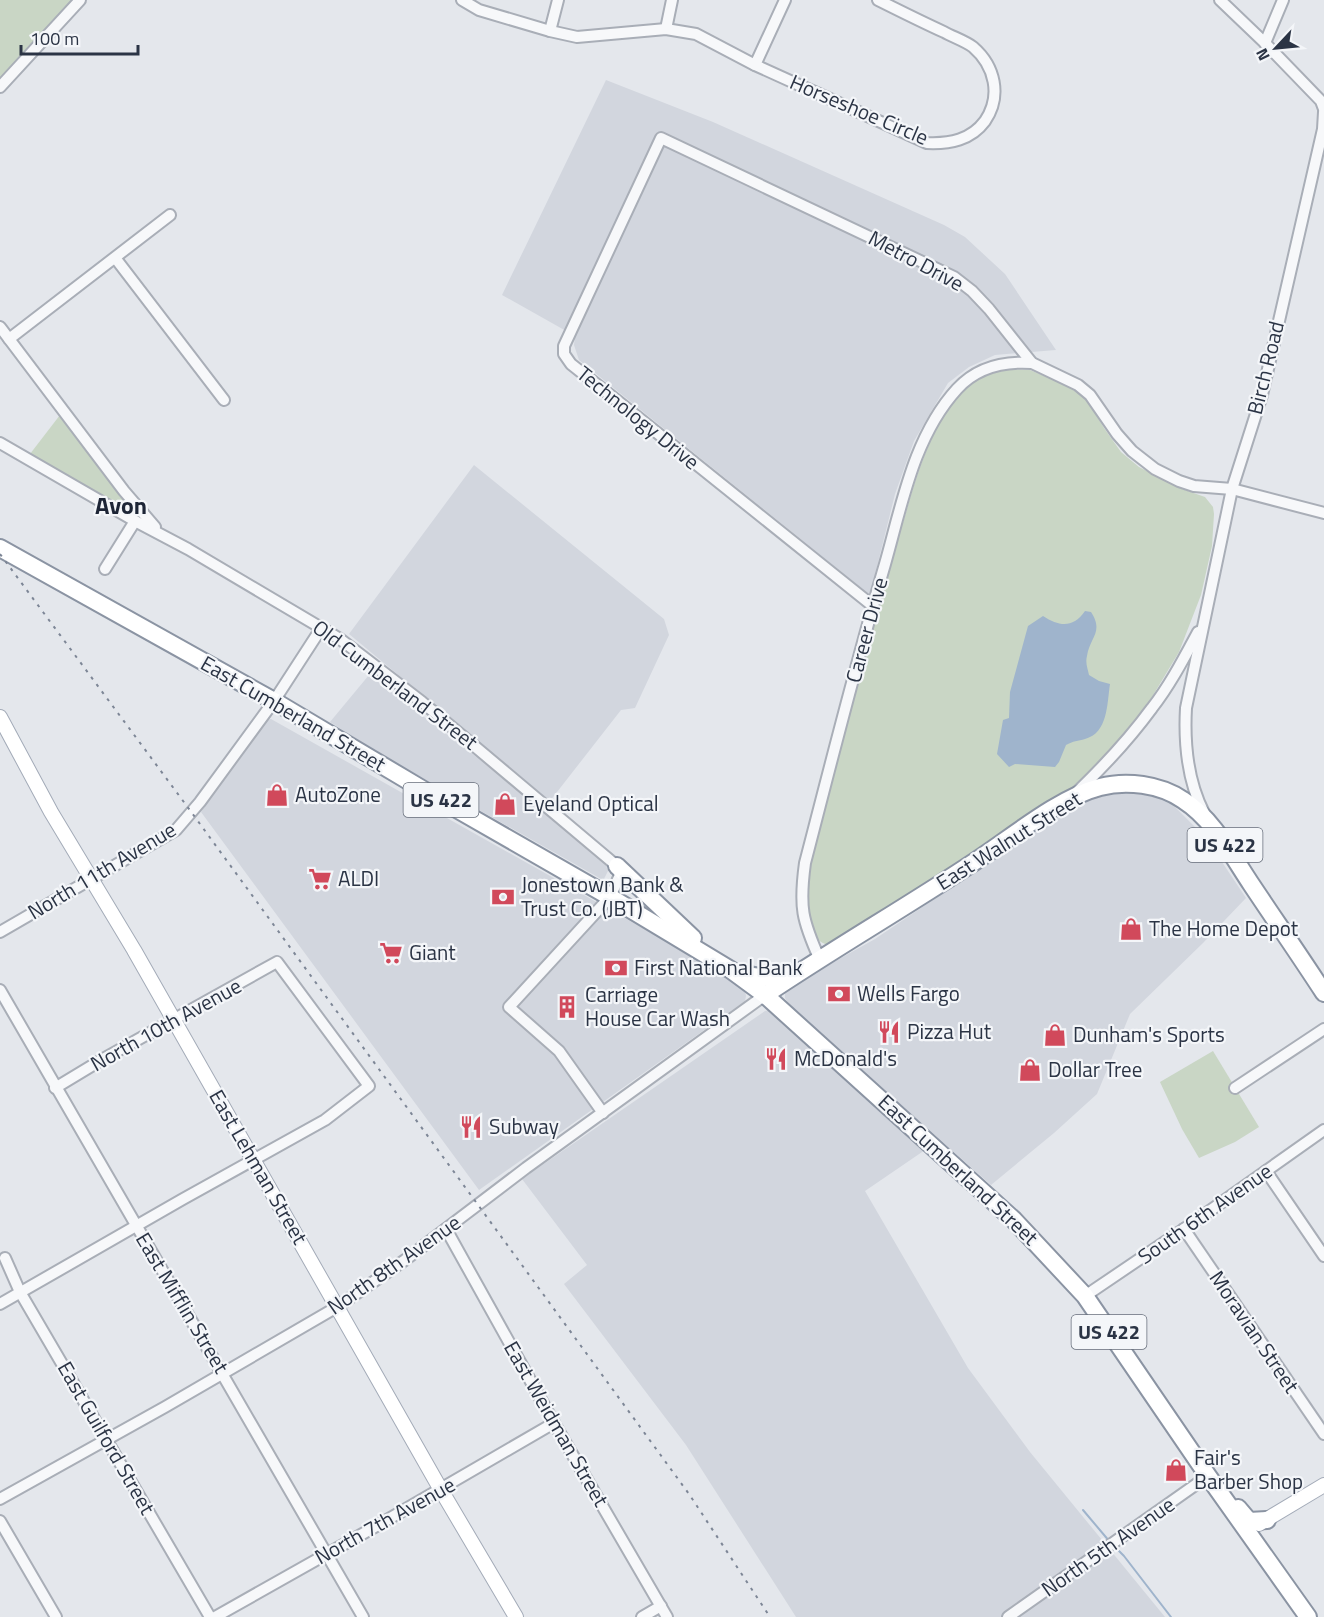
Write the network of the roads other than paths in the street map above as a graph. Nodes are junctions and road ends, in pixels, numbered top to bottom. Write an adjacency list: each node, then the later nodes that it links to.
1 (80, 0): 13 (street)
2 (462, 0): 10 (street)
3 (558, 0): 10 (street)
4 (672, 0): 9 (street)
5 (785, 0): 12 (street)
6 (878, 0): 12 (street, Horseshoe Circle)
7 (1220, 0): 11 (street, Birch Road)
8 (1283, 0): 11 (street)
9 (666, 29): 10 (street); 12 (street)
10 (550, 31)
11 (1265, 43): 14 (street, Birch Road)
12 (755, 65)
13 (0, 87)
14 (1324, 111): 23 (street, Birch Road)
15 (661, 138): 20 (street, Metro Drive); 29 (street, Technology Drive)
16 (170, 215): 17 (street)
17 (116, 259): 19 (street); 21 (street)
18 (0, 327): 19 (street)
19 (9, 339): 26 (street)
20 (1032, 363): 23 (street, Metro Drive); 29 (street, Career Drive)
21 (224, 400)
22 (0, 443): 25 (street, Old Cumberland Street)
23 (1232, 489): 24 (street, Metro Drive); 30 (street, Birch Road)
24 (1324, 513)
25 (135, 521): 26 (street, Old Cumberland Street); 28 (street)
26 (167, 538): 31 (street, Old Cumberland Street)
27 (0, 548): 32 (highway, East Cumberland Street / US 422)
28 (105, 569)
29 (873, 606): 41 (street, Career Drive)
30 (1204, 622): 34 (street, Birch Road); 35 (street, Birch Road)
31 (322, 627): 32 (street, North 11th Avenue); 36 (street, Old Cumberland Street)
32 (274, 700): 37 (street, North 11th Avenue); 38 (highway, East Cumberland Street / US 422)
33 (0, 717): 37 (main road, East Lehman Street)
34 (1072, 797): 35 (highway, East Walnut Street / US 422); 41 (highway, East Walnut Street / US 422)
35 (1210, 824): 44 (highway, East Walnut Street / US 422)
36 (617, 866): 38 (street); 40 (highway)
37 (93, 880): 39 (street, North 11th Avenue); 48 (main road, East Lehman Street)
38 (610, 897): 40 (highway, East Cumberland Street / US 422); 52 (street)
39 (0, 932)
40 (715, 960): 42 (highway, East Cumberland Street / US 422)
41 (819, 960): 43 (highway, East Walnut Street / US 422)
42 (731, 970): 43 (highway, US 422); 47 (highway, East Cumberland Street / US 422)
43 (803, 970): 47 (highway, East Walnut Street)
44 (1319, 974): 46 (highway, East Walnut Street / US 422)
45 (0, 990): 50 (street, East Mifflin Street)
46 (1324, 993)
47 (765, 995): 52 (street, North 8th Avenue); 62 (highway, East Cumberland Street / US 422)
48 (173, 1020): 50 (street, North 10th Avenue); 54 (main road, East Lehman Street); 54 (street, North 10th Avenue)
49 (1324, 1029): 51 (street)
50 (55, 1088): 56 (street, East Mifflin Street)
51 (1235, 1088)
52 (603, 1113): 57 (street, North 8th Avenue)
53 (1324, 1130): 55 (street, South 6th Avenue)
54 (254, 1160): 56 (street); 64 (main road, East Lehman Street)
55 (1266, 1171): 58 (street, South 6th Avenue); 59 (street)
56 (136, 1227): 61 (street); 65 (street, East Mifflin Street)
57 (446, 1229): 64 (street, North 8th Avenue); 66 (street, East Weidman Street)
58 (1184, 1229): 62 (street, South 6th Avenue); 67 (street, Moravian Street)
59 (1324, 1256)
60 (4, 1258): 61 (street, East Guilford Street)
61 (20, 1292): 63 (street); 68 (street, East Guilford Street)
62 (1085, 1296): 69 (highway, East Cumberland Street / US 422)
63 (0, 1304)
64 (337, 1306): 65 (street, North 8th Avenue); 71 (main road, East Lehman Street)
65 (224, 1374): 68 (street, North 8th Avenue); 76 (street, East Mifflin Street)
66 (554, 1423): 71 (street, North 7th Avenue); 77 (street, East Weidman Street)
67 (1324, 1434)
68 (107, 1439): 72 (street, North 8th Avenue); 79 (street, East Guilford Street)
69 (1208, 1476): 73 (highway); 75 (highway, East Cumberland Street / US 422); 85 (street, North 5th Avenue)
70 (1324, 1485): 73 (main road)
71 (441, 1490): 76 (street, North 7th Avenue); 82 (main road, East Lehman Street)
72 (0, 1499)
73 (1267, 1520): 75 (main road)
74 (0, 1521): 78 (street)
75 (1247, 1531): 86 (highway, East Cumberland Street / US 422)
76 (327, 1554): 80 (street, North 7th Avenue); 81 (street, East Mifflin Street)
77 (661, 1606): 83 (street); 84 (street, East Weidman Street)
78 (56, 1617)
79 (210, 1617)
80 (215, 1617)
81 (363, 1617)
82 (516, 1617)
83 (642, 1617)
84 (667, 1617)
85 (1008, 1617)
86 (1308, 1617)

